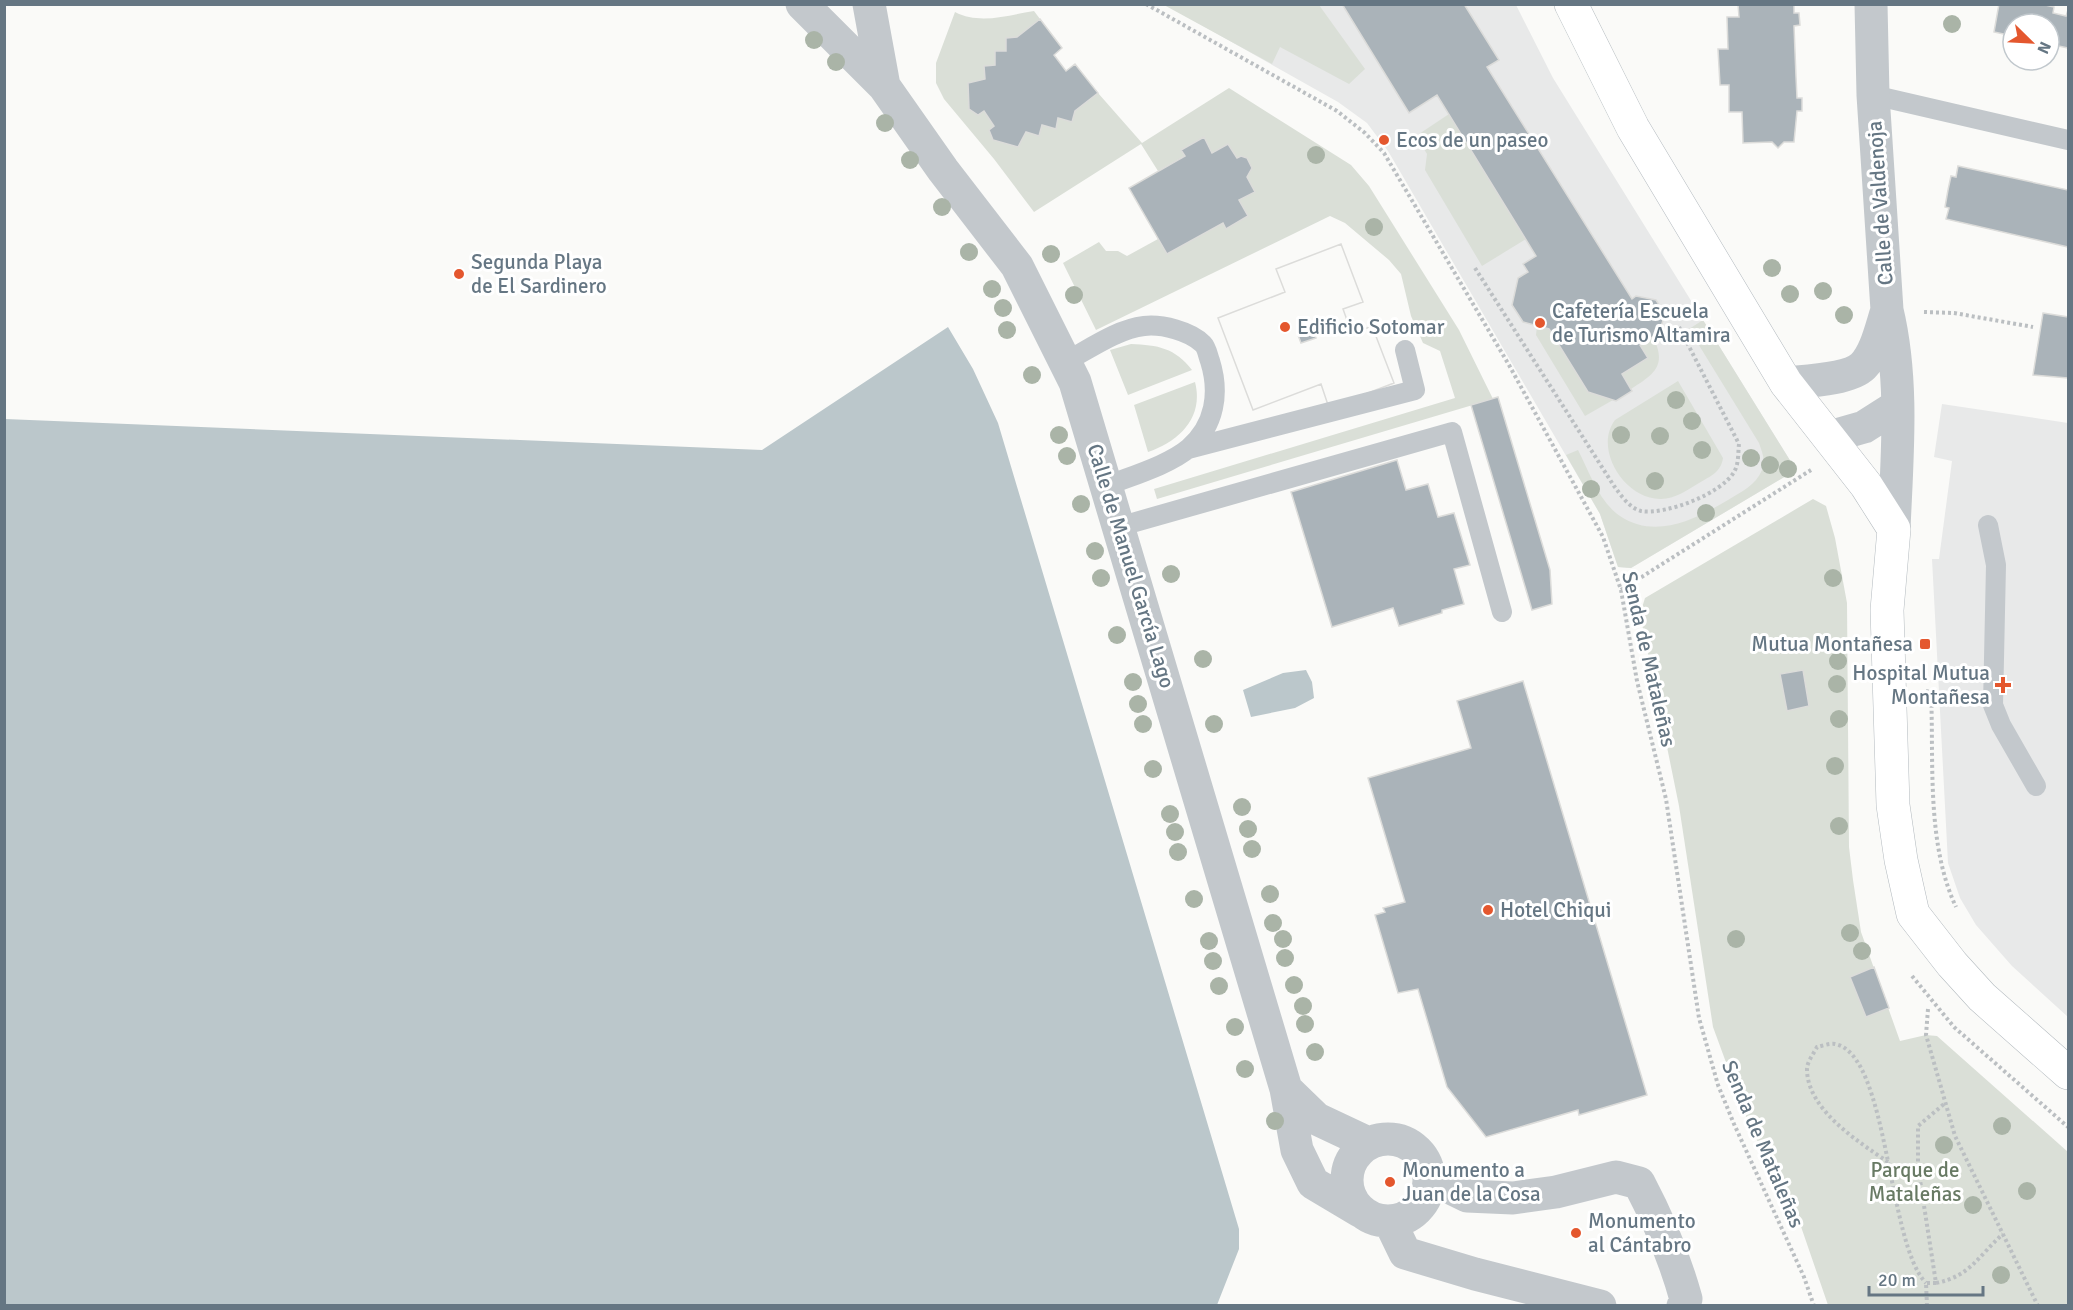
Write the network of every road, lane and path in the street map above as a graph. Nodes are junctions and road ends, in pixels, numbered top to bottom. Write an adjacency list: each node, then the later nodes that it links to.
1 (802, 4): 6 (street, Calle de Manuel García Lago)
2 (869, 4): 6 (street, Calle de Manuel García Lago)
3 (1146, 4): 24 (path, Senda de Mataleñas)
4 (1571, 4): 16 (main road)
5 (1871, 4): 7 (street, Calle de Valdenoja)
6 (884, 86): 15 (street, Calle de Manuel García Lago)
7 (1873, 95): 8 (lane, Calle de Valdenoja); 10 (street, Calle de Valdenoja)
8 (2068, 140)
9 (1475, 268): 12 (path)
10 (1887, 310): 16 (street, Calle de Valdenoja); 17 (street, Calle de Valdenoja)
11 (1954, 313): 13 (path)
12 (1679, 327)
13 (2033, 327)
14 (1405, 350): 19 (lane)
15 (1065, 362): 19 (lane); 20 (street, Calle de Manuel García Lago)
16 (1785, 383): 18 (main road)
17 (1897, 406): 18 (street); 23 (street, Calle de Valdenoja)
18 (1834, 444): 23 (main road); 24 (path)
19 (1188, 449): 20 (lane)
20 (1106, 486): 22 (street, Calle de Manuel García Lago)
21 (1988, 525): 27 (lane)
22 (1118, 527): 25 (lane); 31 (street, Calle de Manuel García Lago)
23 (1894, 529): 30 (main road)
24 (1621, 590): 42 (path, Senda de Mataleñas)
25 (1502, 612)
26 (1931, 692): 28 (path)
27 (2036, 786)
28 (1959, 913)
29 (1928, 1010): 32 (path)
30 (2068, 1073)
31 (1286, 1089): 33 (street, Calle de Manuel García Lago); 36 (street, Calle de Manuel García Lago)
32 (1944, 1104): 37 (path); 39 (path)
33 (1368, 1143): 35 (street); 36 (street)
34 (1888, 1162): 34 (path); 38 (path)
35 (1430, 1178): 36 (street); 41 (street)
36 (1375, 1216): 40 (street)
37 (2003, 1234): 39 (path); 44 (path)
38 (1926, 1283): 39 (path); 43 (path)
39 (1936, 1283)
40 (1600, 1305)
41 (1683, 1305)
42 (1814, 1305)
43 (1927, 1305)
44 (2037, 1305)

